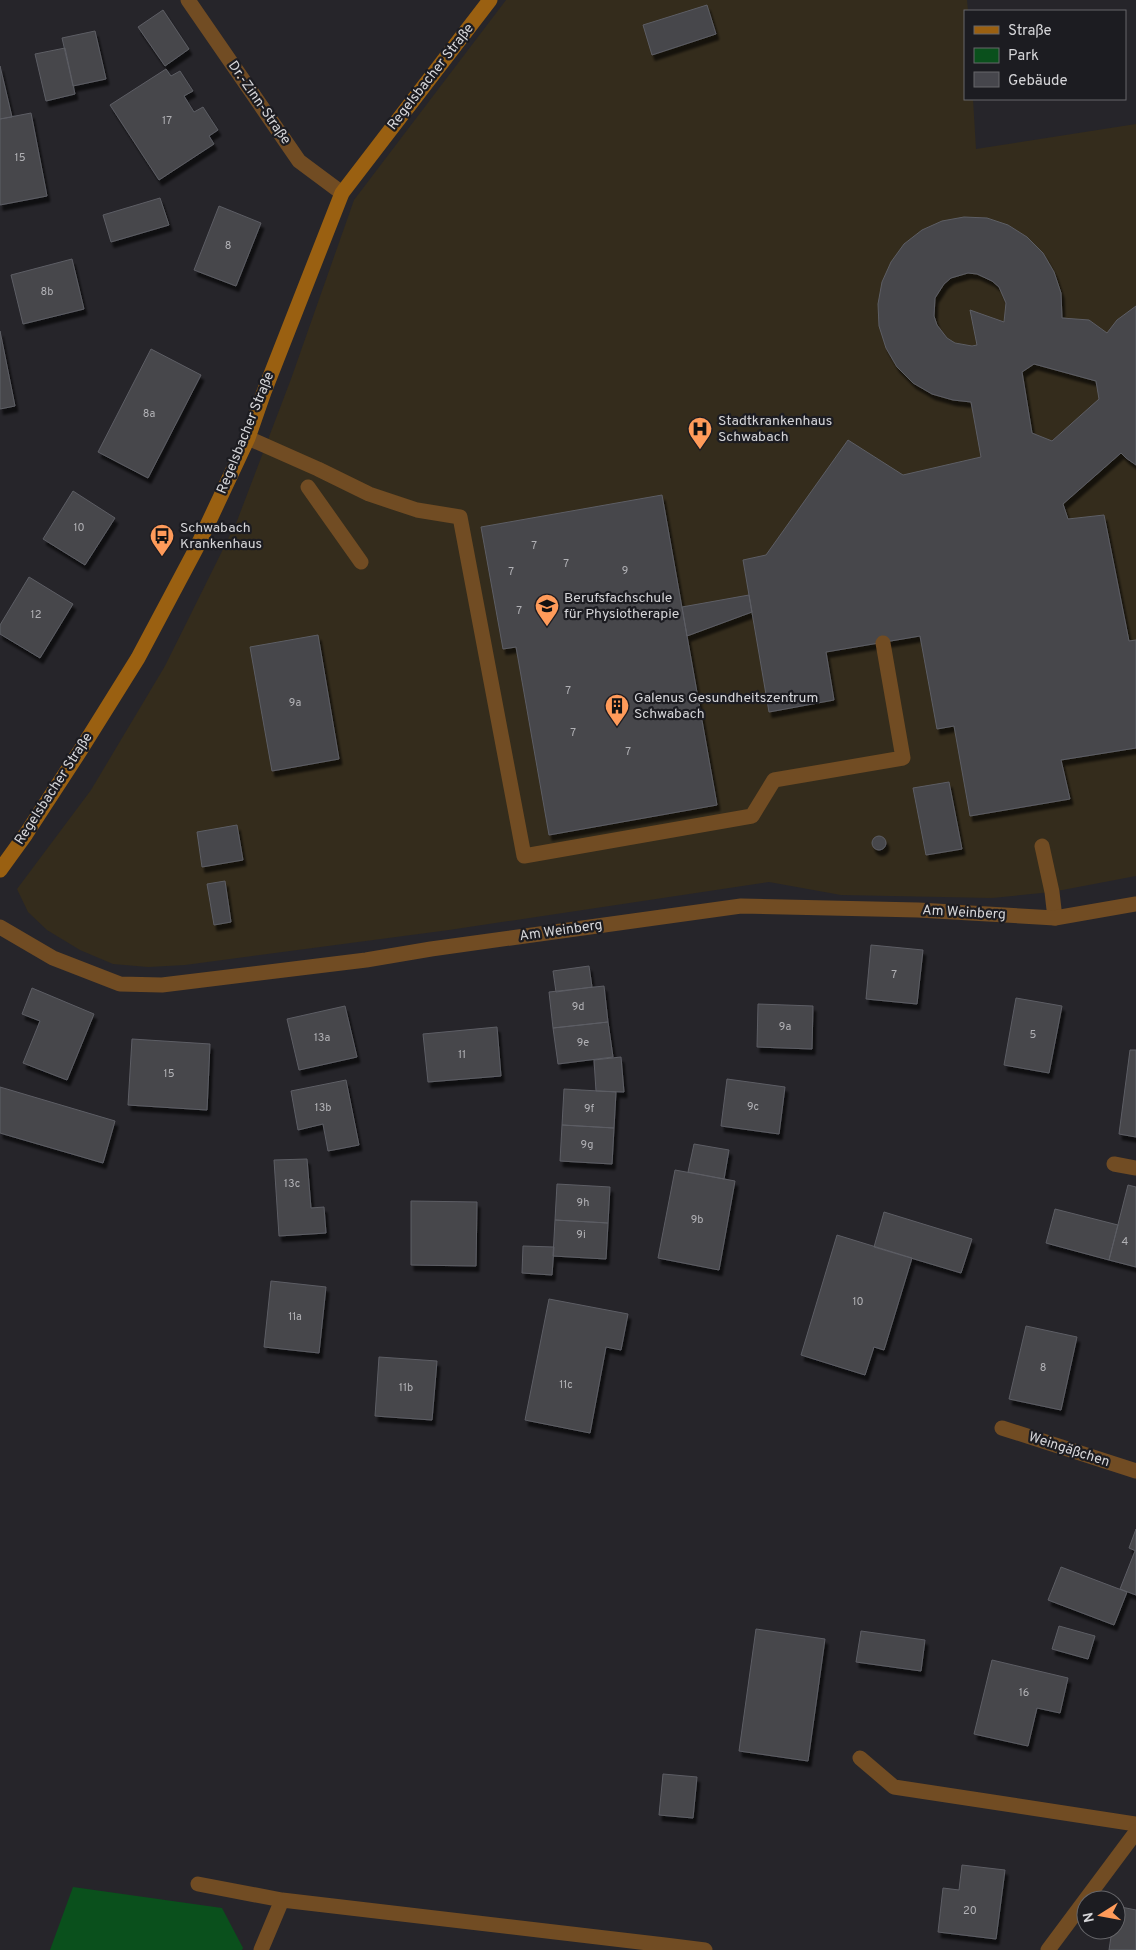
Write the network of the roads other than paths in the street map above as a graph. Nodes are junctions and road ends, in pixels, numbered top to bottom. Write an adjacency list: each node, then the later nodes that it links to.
1 (188, 0): 3 (street, Dr.-Zinn-Straße)
2 (490, 0): 3 (main road, Regelsbacher Straße)
3 (342, 193): 4 (main road, Regelsbacher Straße)
4 (248, 438): 7 (street); 9 (main road, Regelsbacher Straße)
5 (308, 487): 6 (street)
6 (361, 562)
7 (883, 643)
8 (1042, 846): 11 (street)
9 (0, 870)
10 (1136, 904): 11 (street, Am Weinberg)
11 (1054, 918): 12 (street, Am Weinberg)
12 (0, 927)
13 (1114, 1164): 14 (street)
14 (1136, 1168)
15 (1002, 1428): 16 (street, Weingäßchen)
16 (1136, 1472)
17 (860, 1758): 18 (street)
18 (1136, 1824)
19 (1136, 1832): 25 (street)
20 (198, 1884): 21 (street)
21 (282, 1900): 22 (street); 23 (street)
22 (661, 1948): 24 (street)
23 (261, 1950)
24 (705, 1950)
25 (1048, 1950)

